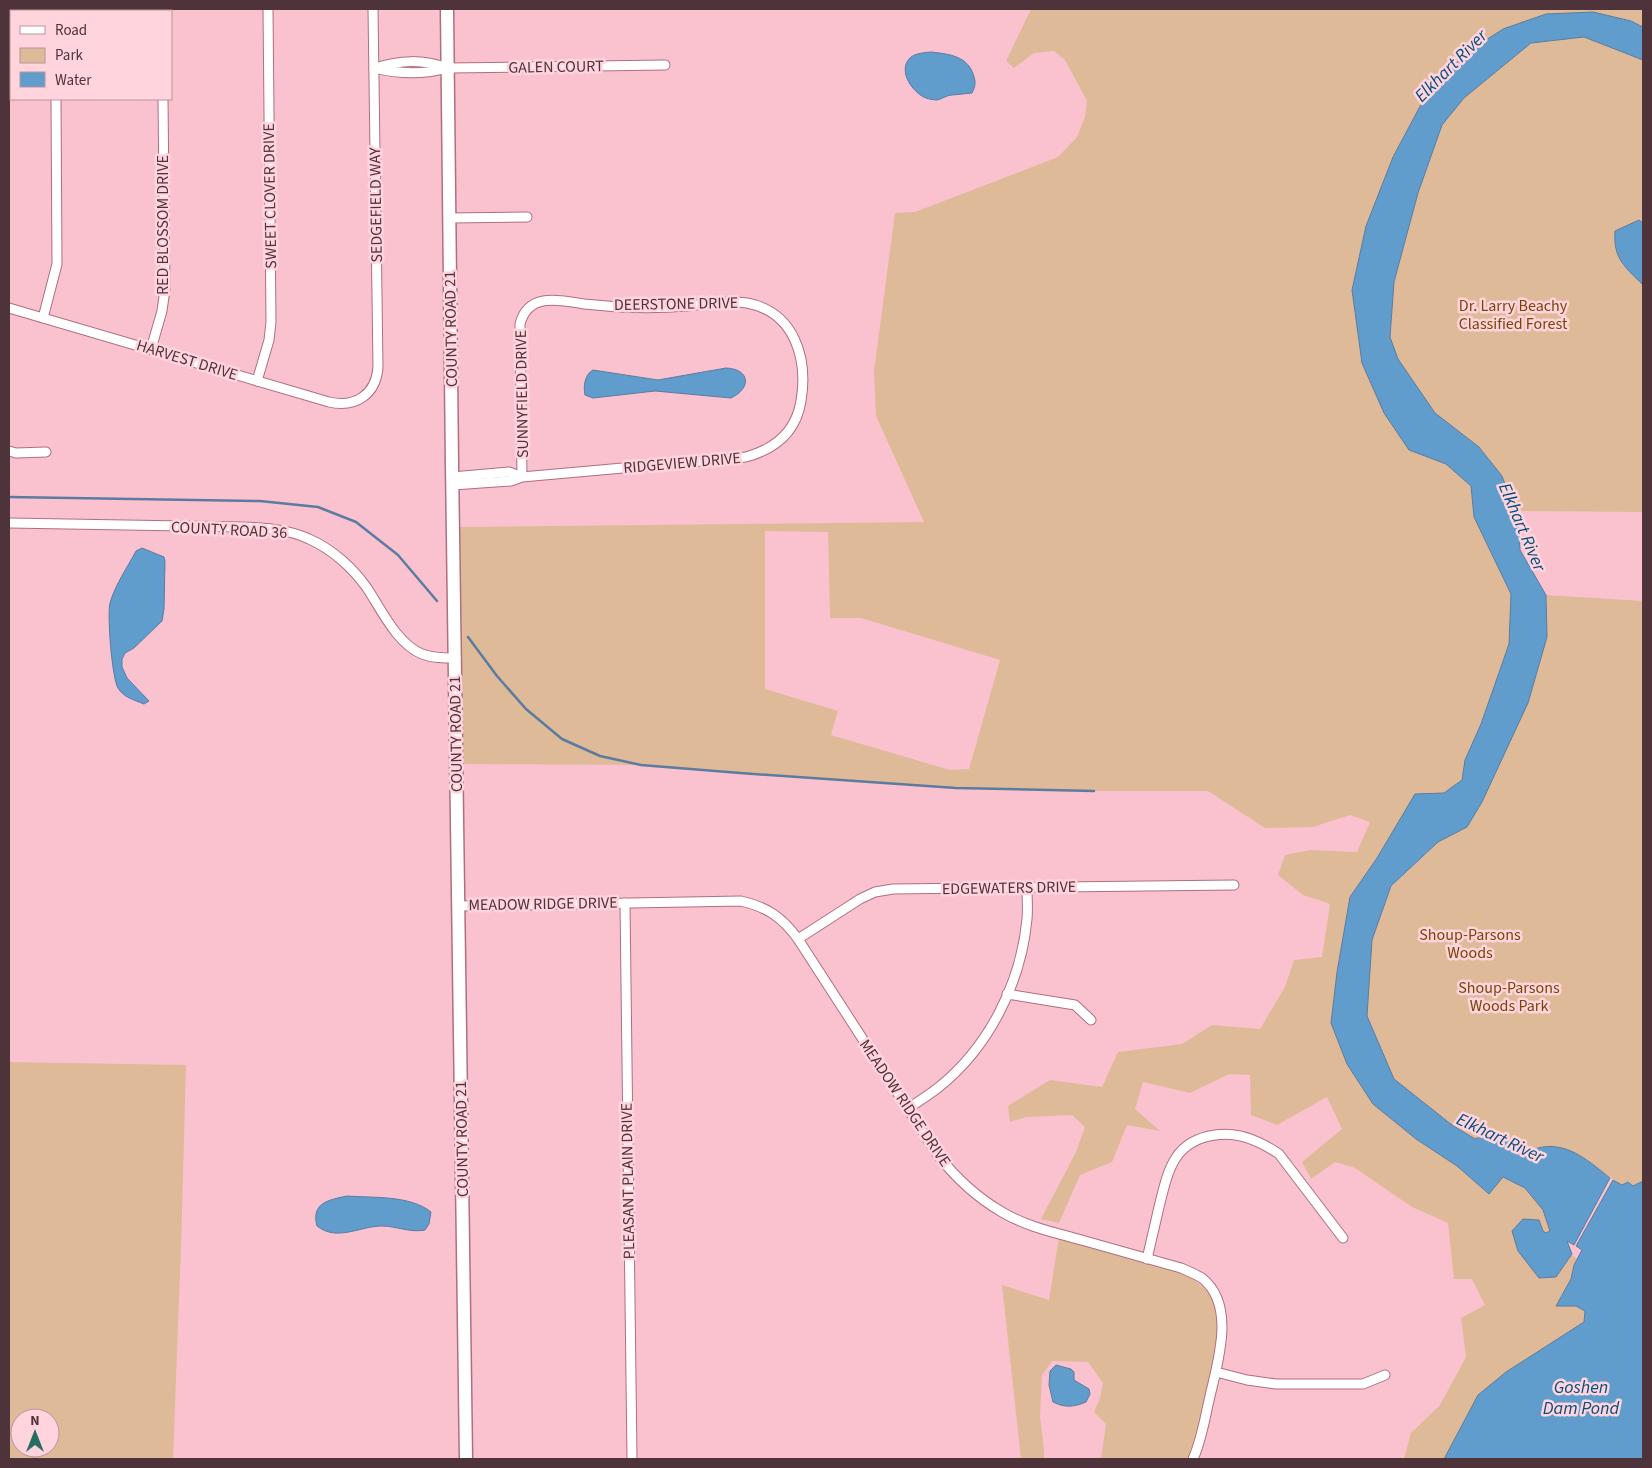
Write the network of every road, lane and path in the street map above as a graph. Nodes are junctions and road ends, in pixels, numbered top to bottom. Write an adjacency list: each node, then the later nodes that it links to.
1 (268, 9): 16 (street, SWEET CLOVER DRIVE)
2 (373, 9): 5 (street, SEDGEFIELD WAY)
3 (448, 9): 6 (street, COUNTY ROAD 21)
4 (665, 65): 6 (street, GALEN COURT)
5 (374, 68): 6 (street, GALEN COURT); 17 (street, SEDGEFIELD WAY)
6 (448, 68): 10 (street, COUNTY ROAD 21)
7 (56, 100): 14 (street)
8 (163, 100): 15 (street, RED BLOSSOM DRIVE)
9 (527, 217): 10 (street)
10 (449, 218): 21 (street, COUNTY ROAD 21)
11 (9, 308): 14 (street, HARVEST DRIVE)
12 (769, 310): 13 (street, DEERSTONE DRIVE); 20 (street, RIDGEVIEW DRIVE)
13 (525, 312): 20 (street, SUNNYFIELD DRIVE)
14 (43, 318): 15 (street, HARVEST DRIVE)
15 (151, 349): 16 (street, HARVEST DRIVE)
16 (257, 381): 17 (street, HARVEST DRIVE)
17 (364, 397)
18 (9, 451): 19 (street)
19 (46, 452)
20 (522, 477): 21 (street, RIDGEVIEW DRIVE)
21 (452, 481): 23 (street, COUNTY ROAD 21)
22 (9, 524): 23 (street, COUNTY ROAD 36)
23 (456, 658): 27 (street, COUNTY ROAD 21)
24 (1234, 885): 25 (street, EDGEWATERS DRIVE)
25 (1027, 889): 28 (street, EDGEWATERS DRIVE); 29 (street)
26 (624, 902): 27 (street, MEADOW RIDGE DRIVE); 28 (street, MEADOW RIDGE DRIVE); 37 (street, PLEASANT PLAIN DRIVE)
27 (459, 906): 36 (street, COUNTY ROAD 21)
28 (798, 939): 31 (street, MEADOW RIDGE DRIVE)
29 (1008, 994): 30 (street); 31 (street)
30 (1091, 1020)
31 (907, 1109): 33 (street, MEADOW RIDGE DRIVE)
32 (1343, 1238): 33 (street)
33 (1147, 1259): 34 (street, MEADOW RIDGE DRIVE)
34 (1216, 1372): 35 (street); 38 (street, MEADOW RIDGE DRIVE)
35 (1385, 1375)
36 (466, 1459)
37 (632, 1459)
38 (1193, 1459)

